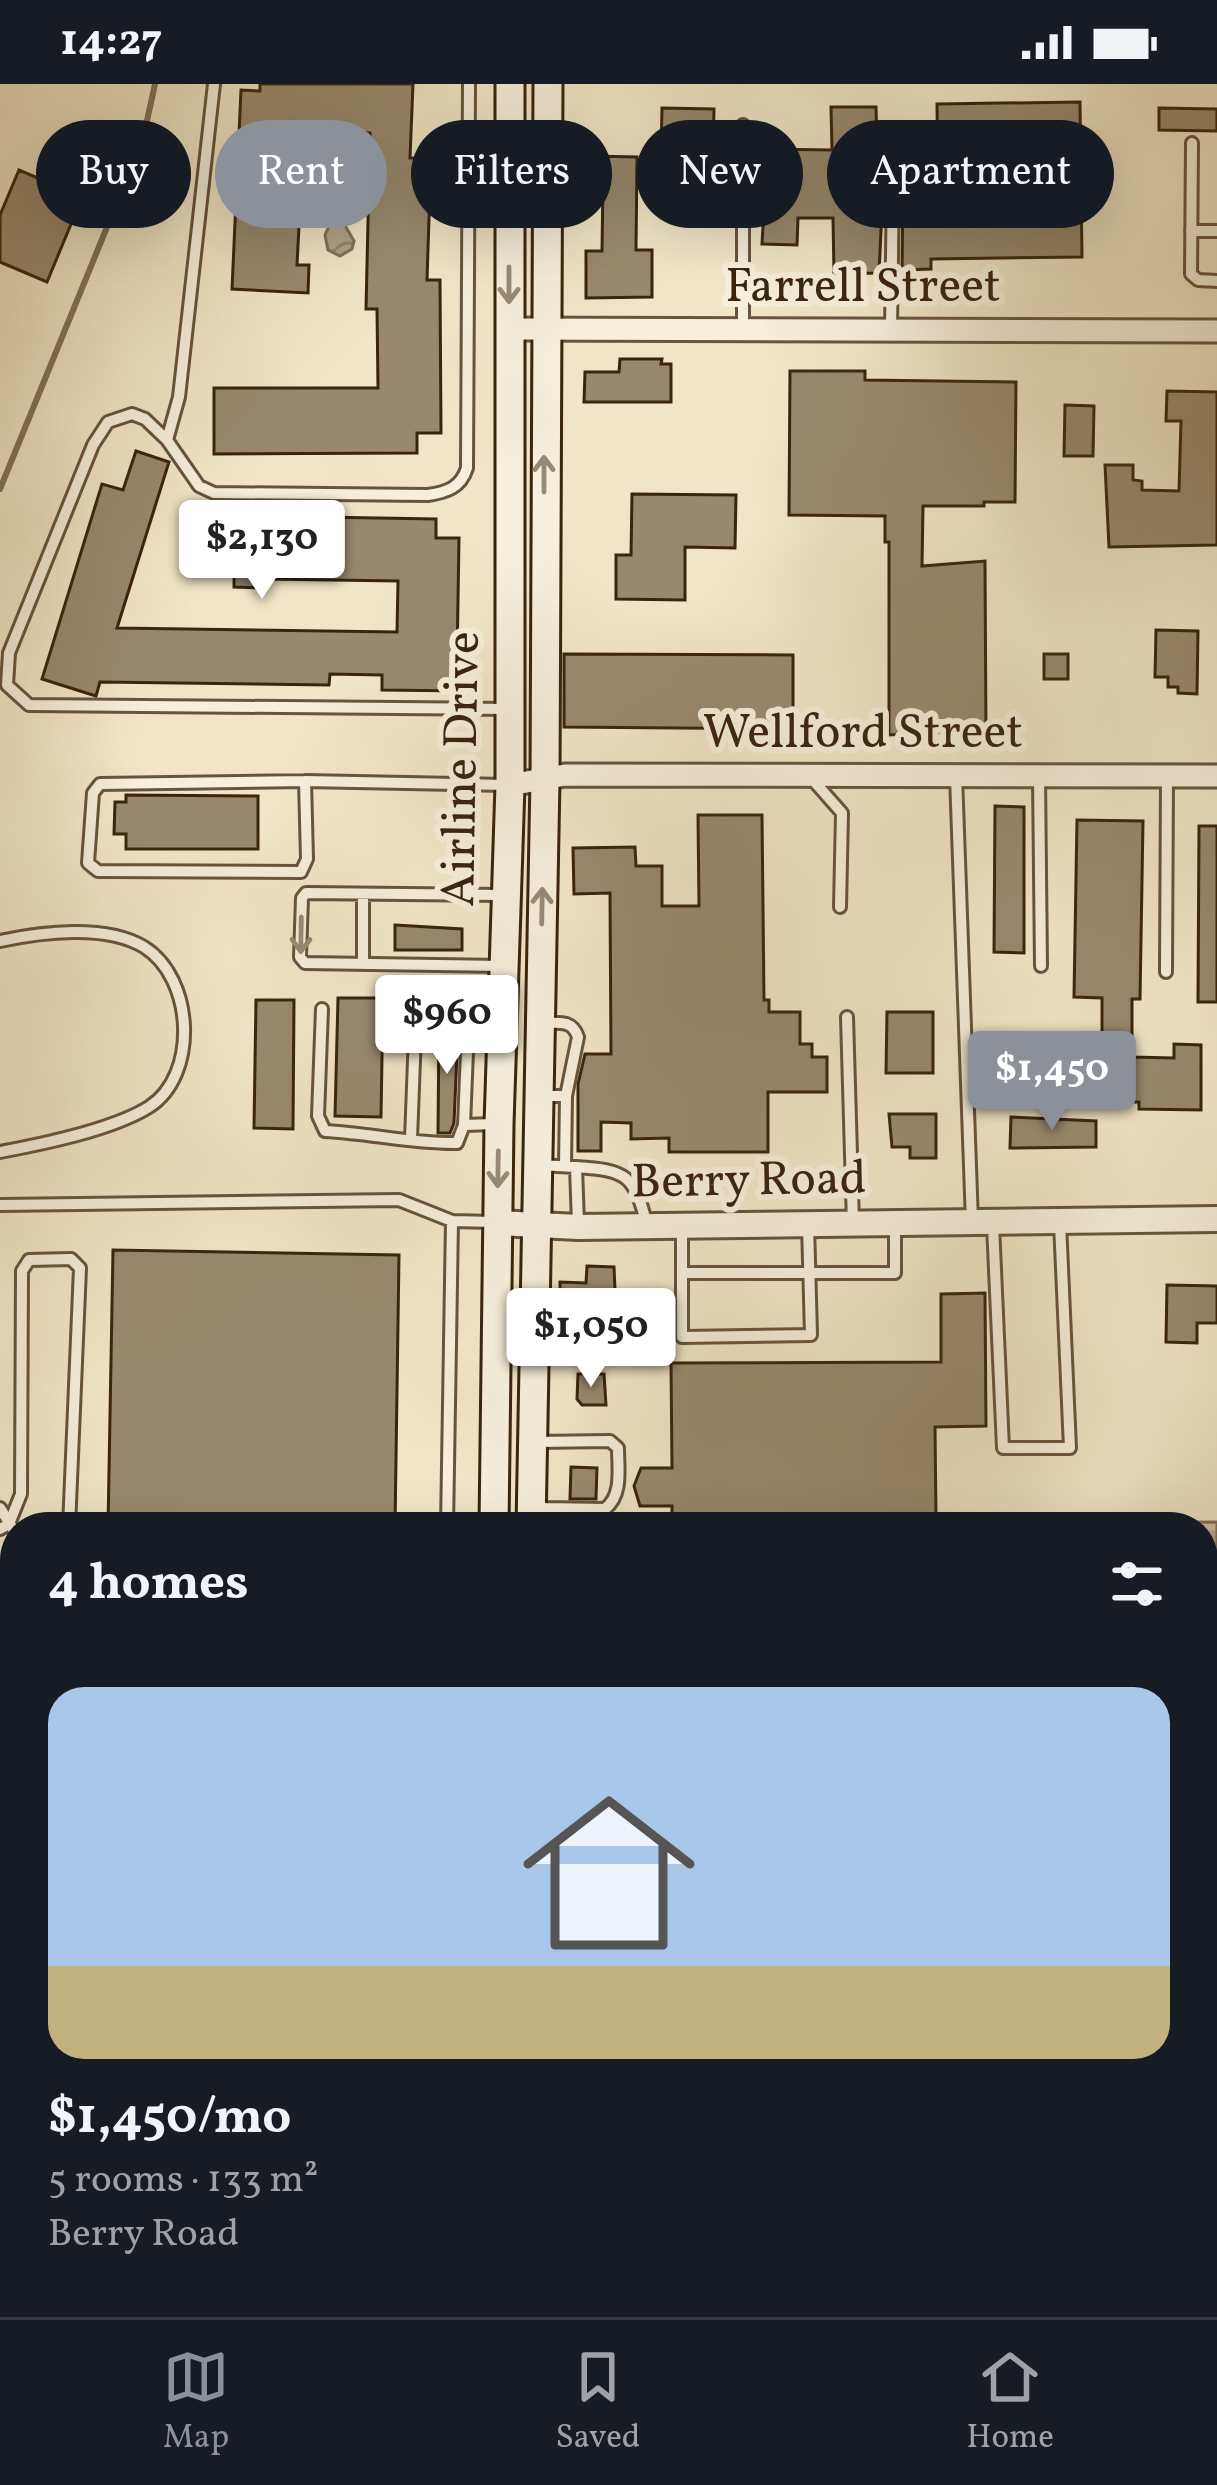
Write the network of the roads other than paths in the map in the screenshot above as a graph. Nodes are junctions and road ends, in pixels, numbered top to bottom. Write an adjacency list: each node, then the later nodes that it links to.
1 (214, 84): 16 (lane)
2 (469, 84): 16 (lane)
3 (510, 84): 11 (main road, Airline Drive, one-way to 11)
4 (548, 84): 12 (main road, Airline Drive)
5 (1192, 143): 8 (lane)
6 (743, 228): 13 (lane)
7 (892, 228): 14 (lane)
8 (1191, 231): 9 (lane); 10 (lane)
9 (1217, 231)
10 (1217, 281)
11 (508, 329): 12 (street, Farrell Street); 17 (main road, Airline Drive)
12 (544, 330): 13 (street, Farrell Street); 18 (main road, Airline Drive, one-way to 12)
13 (743, 330): 14 (street, Farrell Street)
14 (891, 330): 15 (street, Farrell Street)
15 (1217, 331)
16 (167, 440): 19 (lane)
17 (511, 550): 18 (main road); 19 (main road, Airline Drive)
18 (544, 551): 25 (main road, Airline Drive)
19 (510, 709): 27 (main road, Airline Drive)
20 (809, 776): 21 (street, Wellford Street); 25 (street, Wellford Street); 30 (lane)
21 (956, 776): 22 (street, Wellford Street); 48 (lane)
22 (1040, 776): 23 (street, Wellford Street); 34 (lane)
23 (1166, 776): 24 (street, Wellford Street); 35 (lane)
24 (1217, 776)
25 (545, 778): 27 (street, Wellford Street); 44 (main road, Airline Drive, one-way to 25)
26 (305, 781): 26 (lane); 27 (lane)
27 (510, 785): 29 (main road, Airline Drive)
28 (363, 894): 29 (lane); 32 (lane); 32 (lane, one-way to 32)
29 (506, 895): 33 (main road, Airline Drive)
30 (840, 907)
31 (0, 941): 43 (lane)
32 (363, 964): 33 (lane)
33 (503, 966): 39 (main road, Airline Drive)
34 (1041, 966)
35 (1166, 972)
36 (322, 1009): 42 (lane)
37 (848, 1017): 53 (lane)
38 (468, 1027): 39 (lane); 41 (lane); 42 (lane)
39 (503, 1031): 40 (main road, Airline Drive)
40 (500, 1124): 41 (lane); 50 (main road, Airline Drive, one-way to 50)
41 (464, 1125): 42 (lane)
42 (411, 1139)
43 (0, 1152)
44 (560, 1166): 54 (main road, Airline Drive); 55 (lane); 57 (lane)
45 (0, 1205): 47 (lane)
46 (1217, 1219): 49 (street, Berry Road)
47 (452, 1221): 50 (lane); 63 (lane)
48 (982, 1221): 49 (street, Berry Road); 49 (lane); 51 (street, Berry Road)
49 (1060, 1221)
50 (498, 1222): 54 (street, Berry Road); 64 (main road, Airline Drive)
51 (895, 1222): 53 (street, Berry Road); 58 (lane)
52 (808, 1223): 53 (street, Berry Road); 56 (street, Berry Road); 58 (lane)
53 (853, 1223)
54 (537, 1225): 57 (street, Berry Road); 60 (main road, Airline Drive)
55 (647, 1225): 56 (street, Berry Road); 57 (street, Berry Road)
56 (682, 1225): 59 (lane)
57 (578, 1227)
58 (809, 1273): 59 (lane); 59 (lane)
59 (682, 1274)
60 (532, 1442): 65 (main road, Airline Drive); 66 (lane)
61 (14, 1512): 62 (lane)
62 (70, 1512)
63 (447, 1512)
64 (494, 1512)
65 (531, 1512)
66 (536, 1512)

